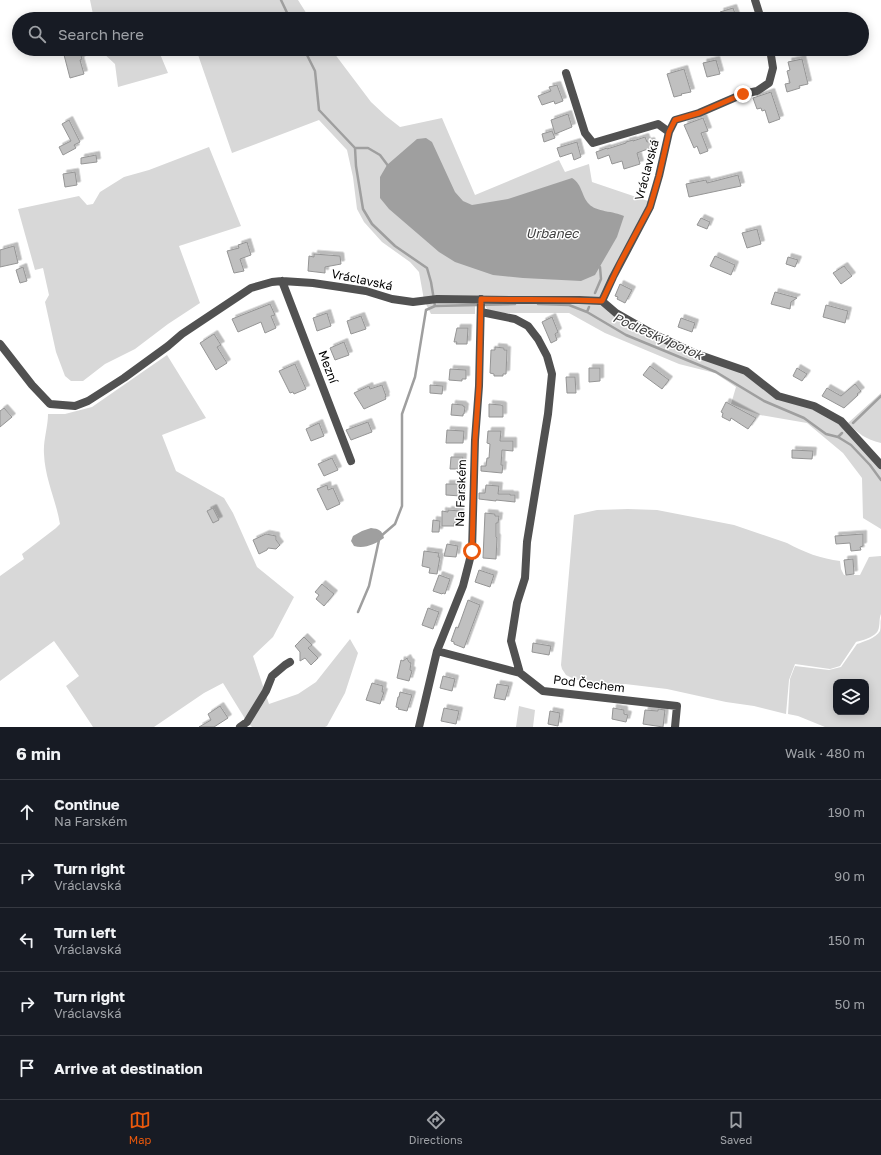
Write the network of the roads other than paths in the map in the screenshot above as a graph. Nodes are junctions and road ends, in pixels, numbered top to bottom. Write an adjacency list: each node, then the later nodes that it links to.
1 (755, 0): 2 (street)
2 (759, 12)
3 (771, 56): 5 (street, Vráclavská)
4 (566, 73): 5 (street, Vráclavská)
5 (669, 132): 7 (street, Vráclavská)
6 (282, 281): 8 (street, Vráclavská); 9 (street, Vráclavská); 10 (street, Mezní)
7 (602, 301): 8 (street, Vráclavská); 11 (street)
8 (481, 305): 12 (street, Na Farském); 14 (street)
9 (0, 344)
10 (351, 461)
11 (881, 465)
12 (438, 651): 14 (street, Pod Čechem); 16 (street, Na Farském)
13 (290, 662): 15 (street)
14 (520, 673): 17 (street, Pod Čechem)
15 (240, 727)
16 (419, 727)
17 (675, 727)

